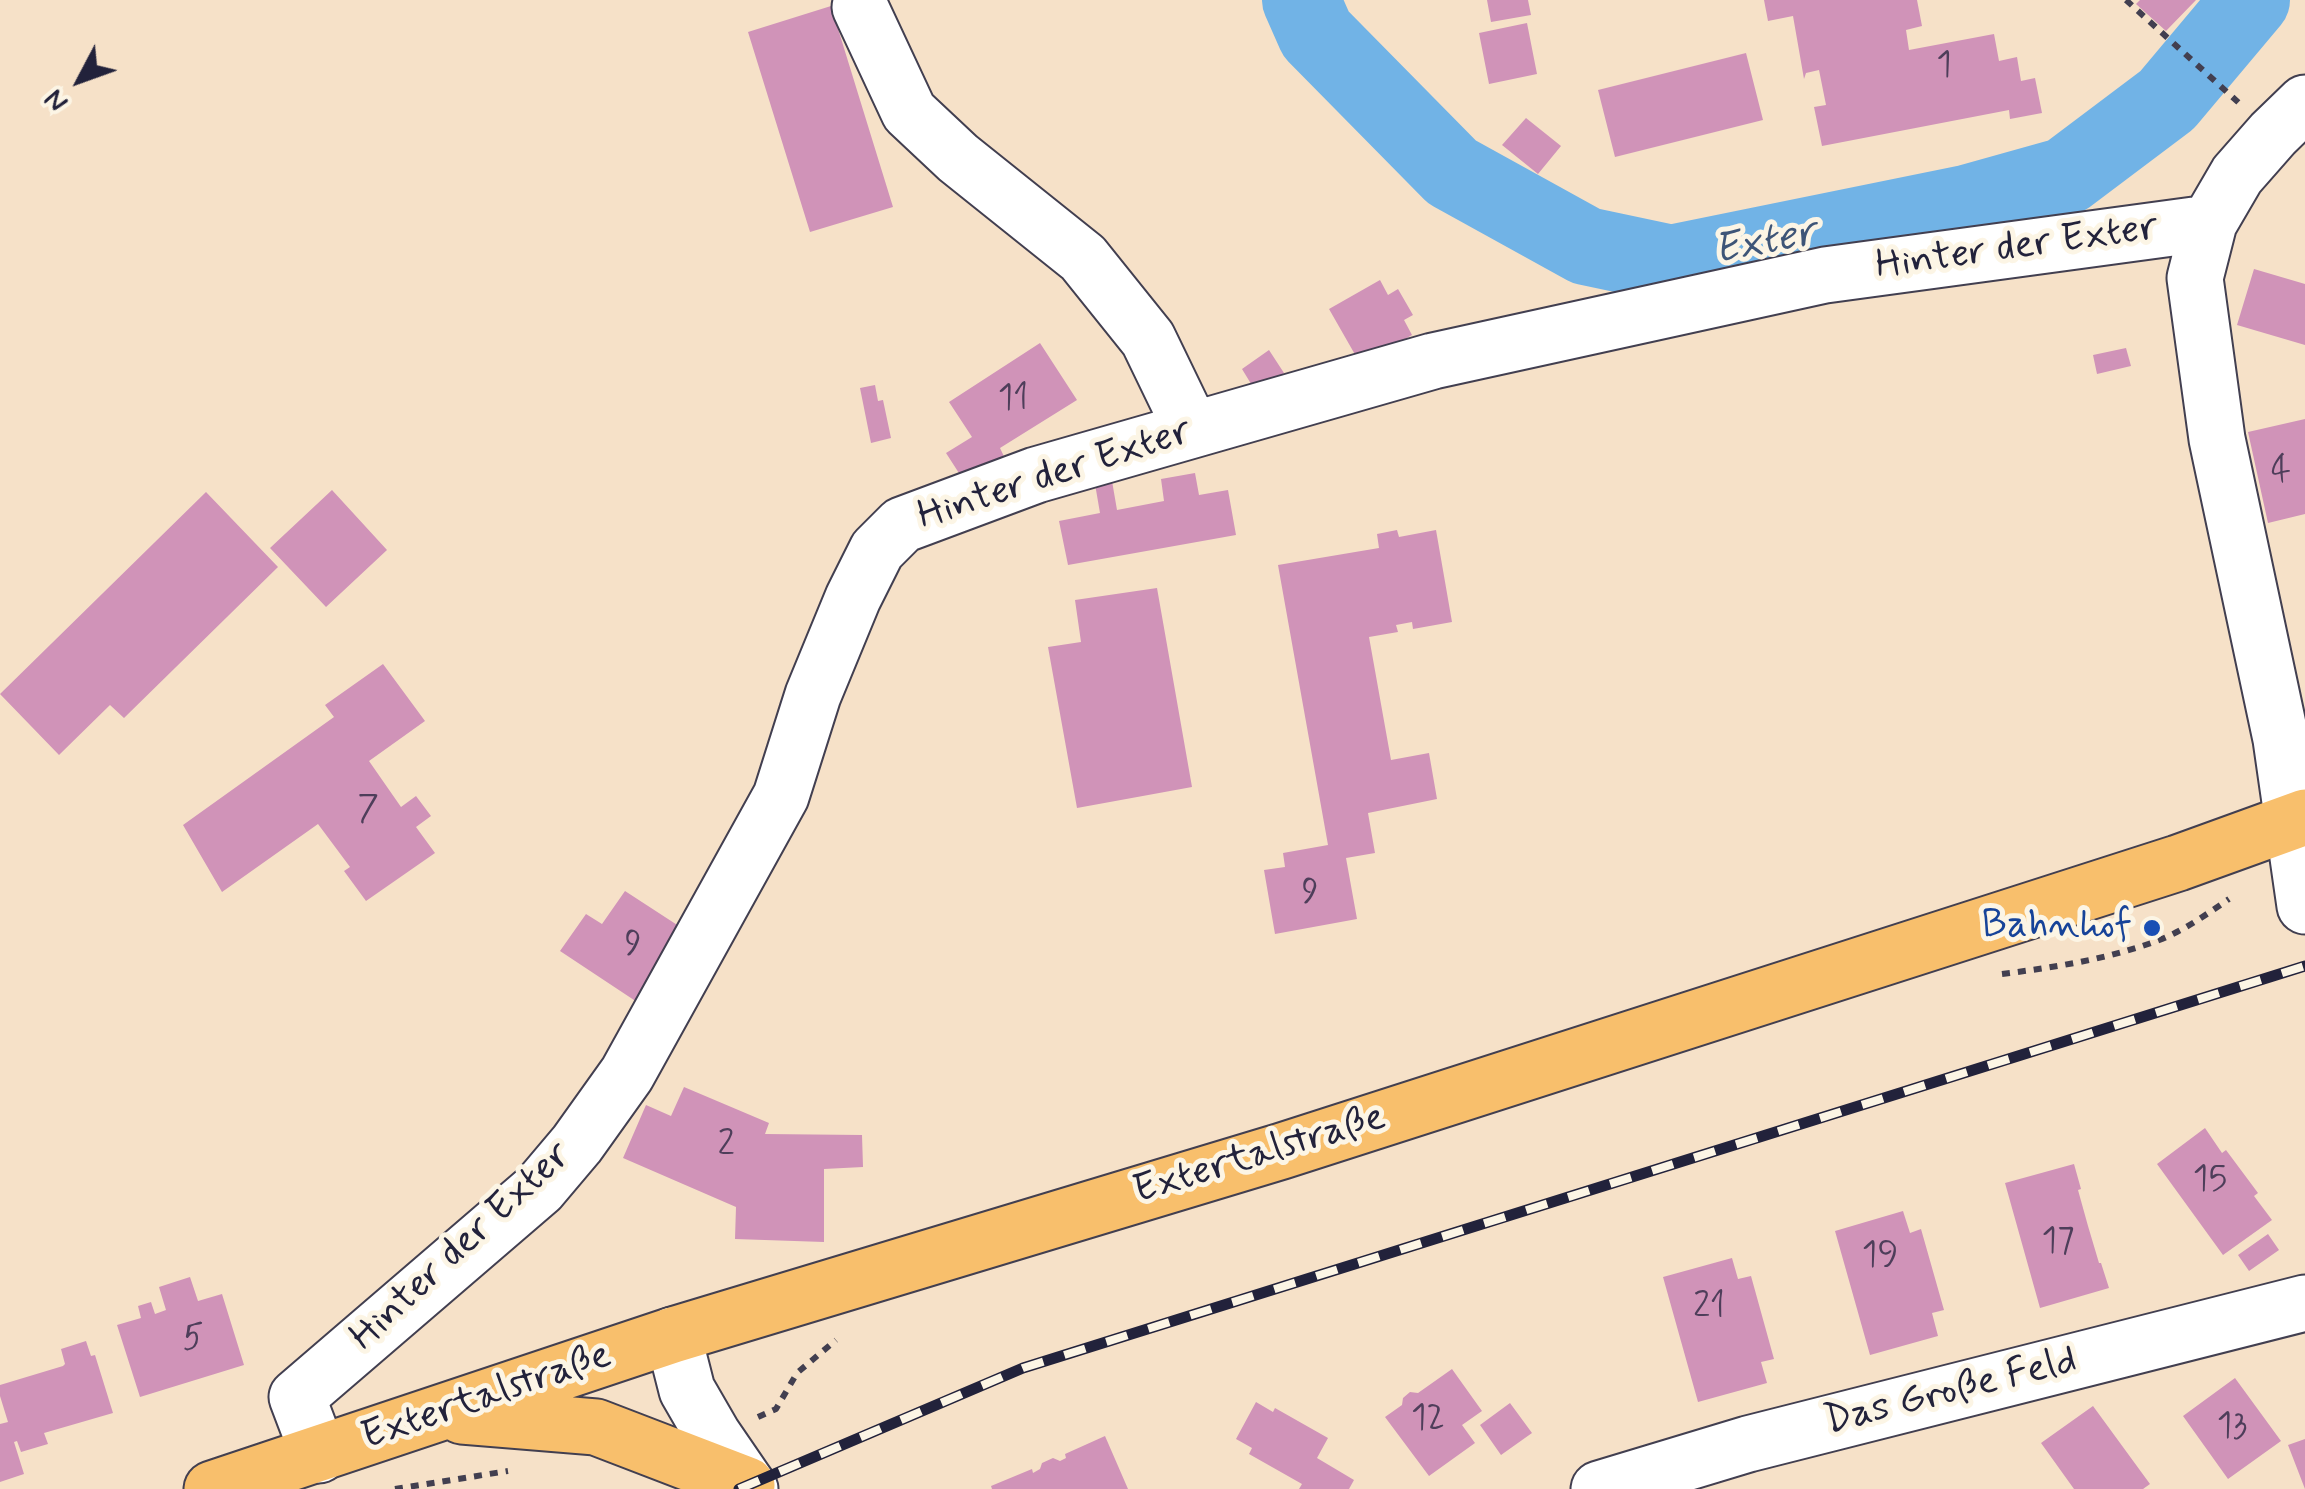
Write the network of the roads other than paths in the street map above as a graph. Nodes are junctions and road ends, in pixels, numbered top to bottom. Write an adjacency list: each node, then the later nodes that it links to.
1 (860, 7): 4 (street)
2 (2305, 103): 3 (street)
3 (2209, 224): 4 (street, Hinter der Exter); 5 (street)
4 (1192, 430): 9 (street, Hinter der Exter)
5 (2301, 854): 7 (main road, Extertalstraße)
6 (2305, 1303): 10 (street, Das Große Feld)
7 (674, 1335): 8 (main road, Extertalstraße); 11 (street)
8 (439, 1414): 9 (main road, Extertalstraße); 11 (main road)
9 (318, 1455): 12 (main road, Extertalstraße)
10 (1755, 1467): 13 (street, Das Große Feld)
11 (748, 1487)
12 (212, 1489)
13 (1599, 1489)

